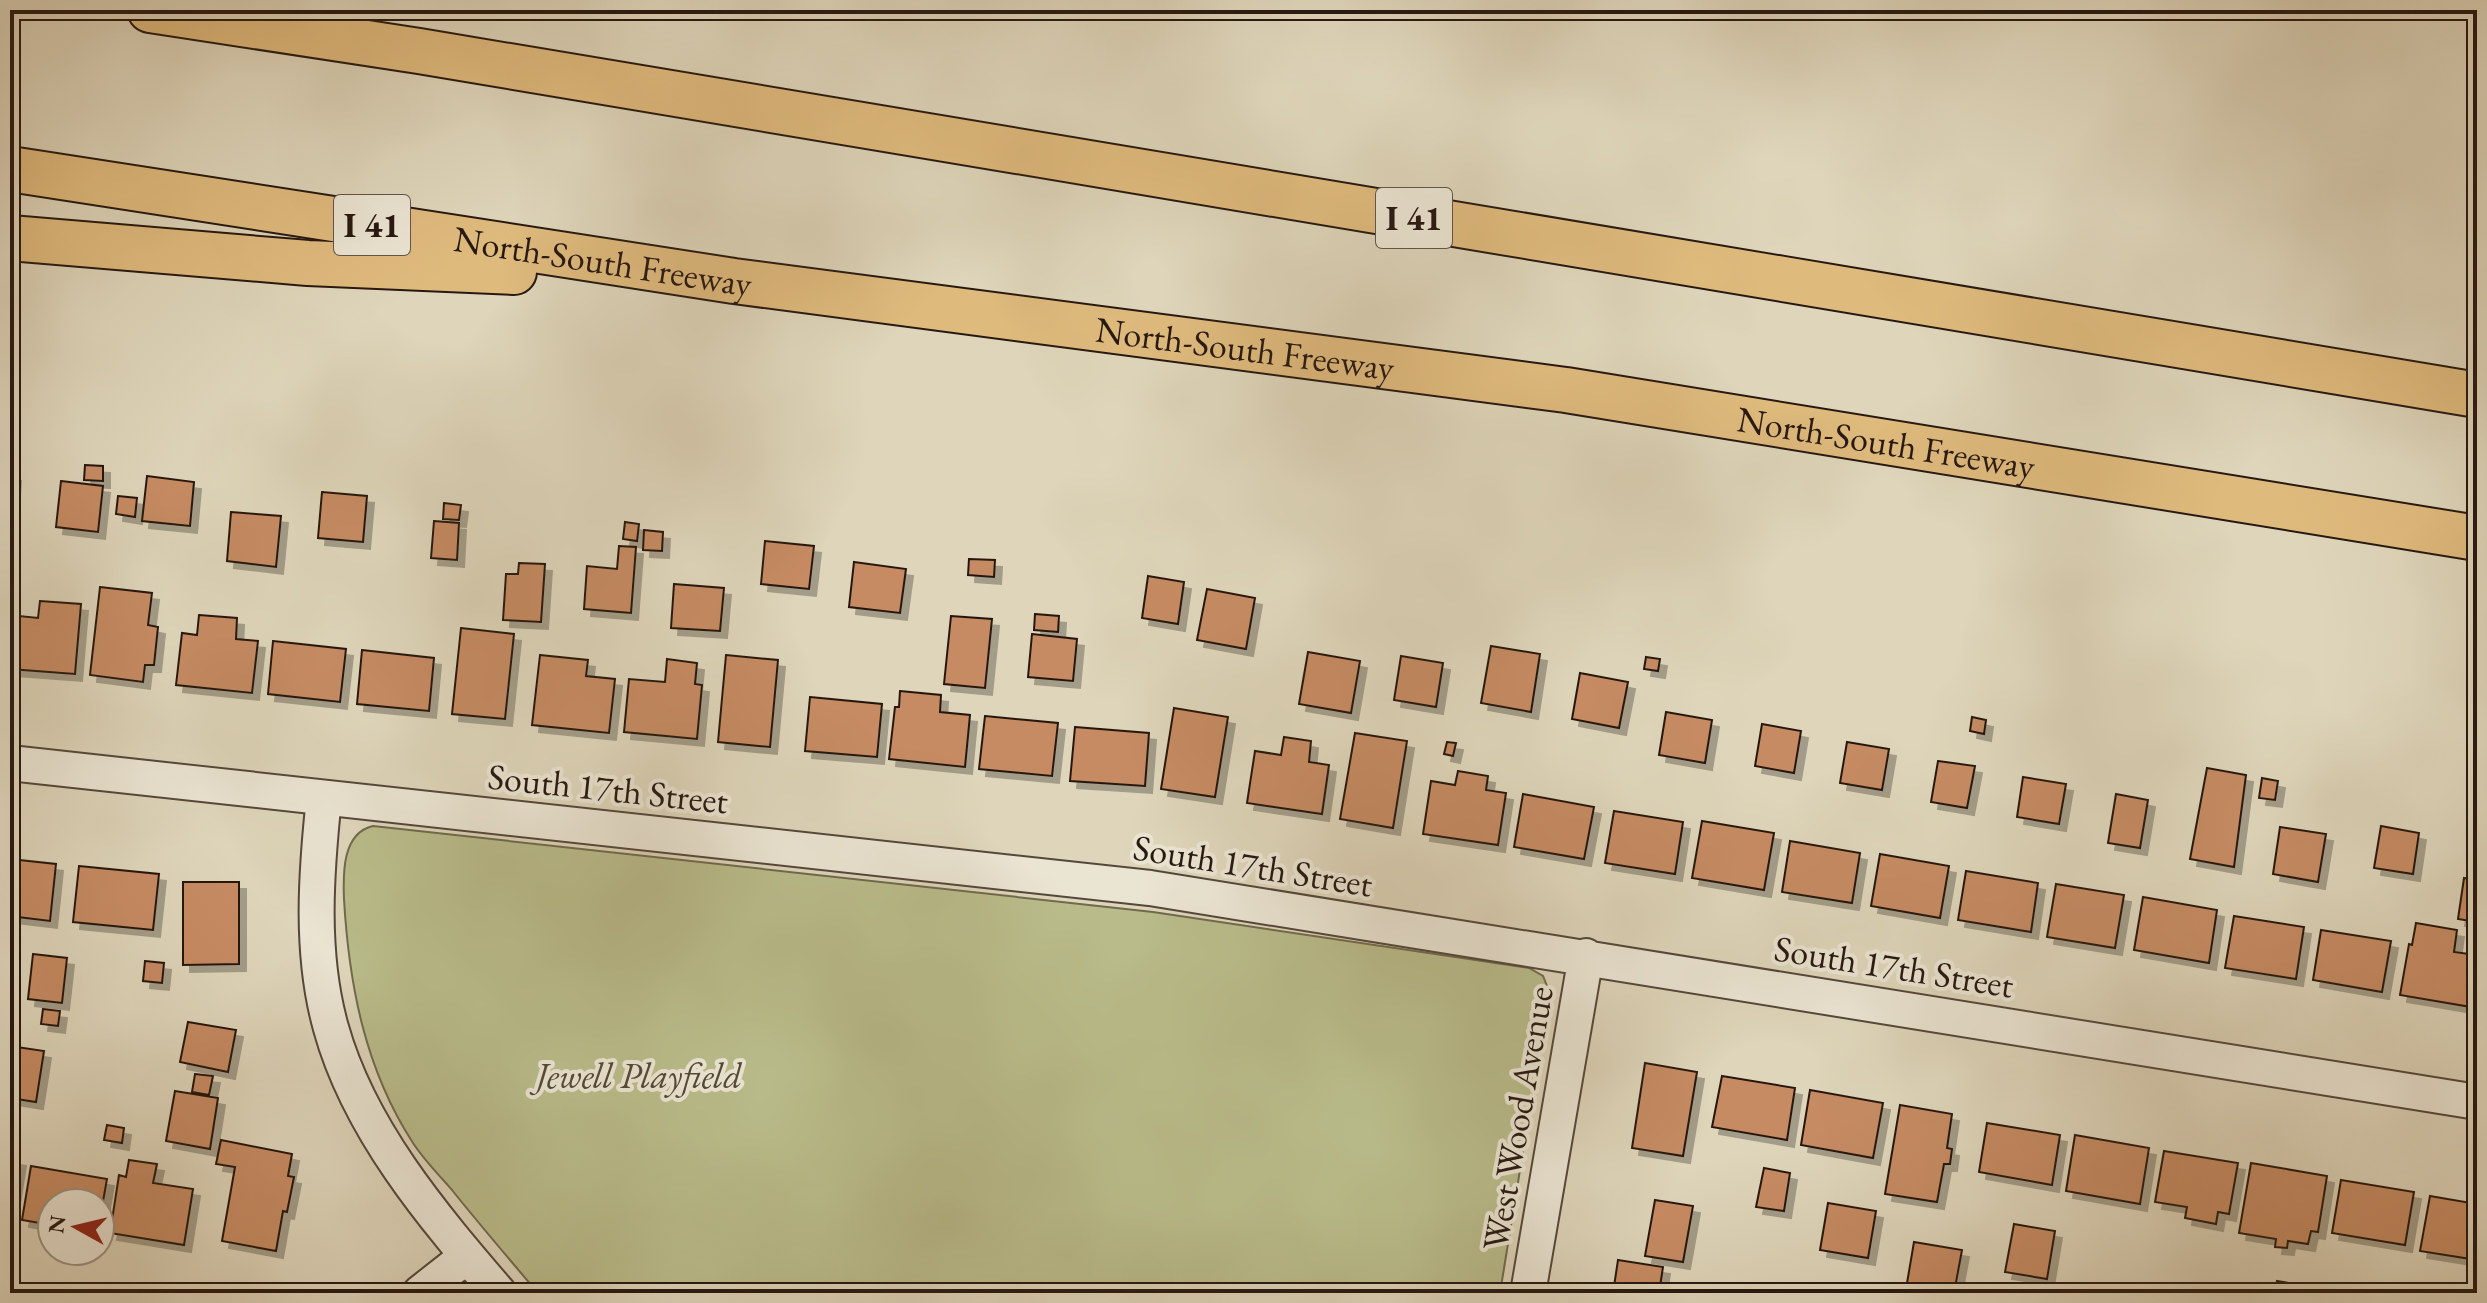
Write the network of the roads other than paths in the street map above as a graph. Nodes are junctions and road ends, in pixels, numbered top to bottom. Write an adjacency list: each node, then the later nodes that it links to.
1 (150, 10): 3 (highway, I 41)
2 (257, 10): 3 (highway)
3 (419, 51): 8 (highway, I 41)
4 (10, 169): 6 (highway, North-South Freeway / I 41)
5 (10, 238): 6 (highway)
6 (734, 281): 10 (highway, North-South Freeway / I 41)
7 (2477, 383): 8 (highway)
8 (2409, 384): 9 (highway, I 41)
9 (2477, 395)
10 (2477, 538)
11 (10, 763): 12 (street, South 17th Street)
12 (324, 798): 13 (street, South 17th Street); 15 (street)
13 (1586, 956): 14 (street, South 17th Street); 18 (street, West Wood Avenue)
14 (2477, 1102)
15 (467, 1256): 16 (street); 17 (street)
16 (420, 1293)
17 (499, 1293)
18 (1528, 1293)

